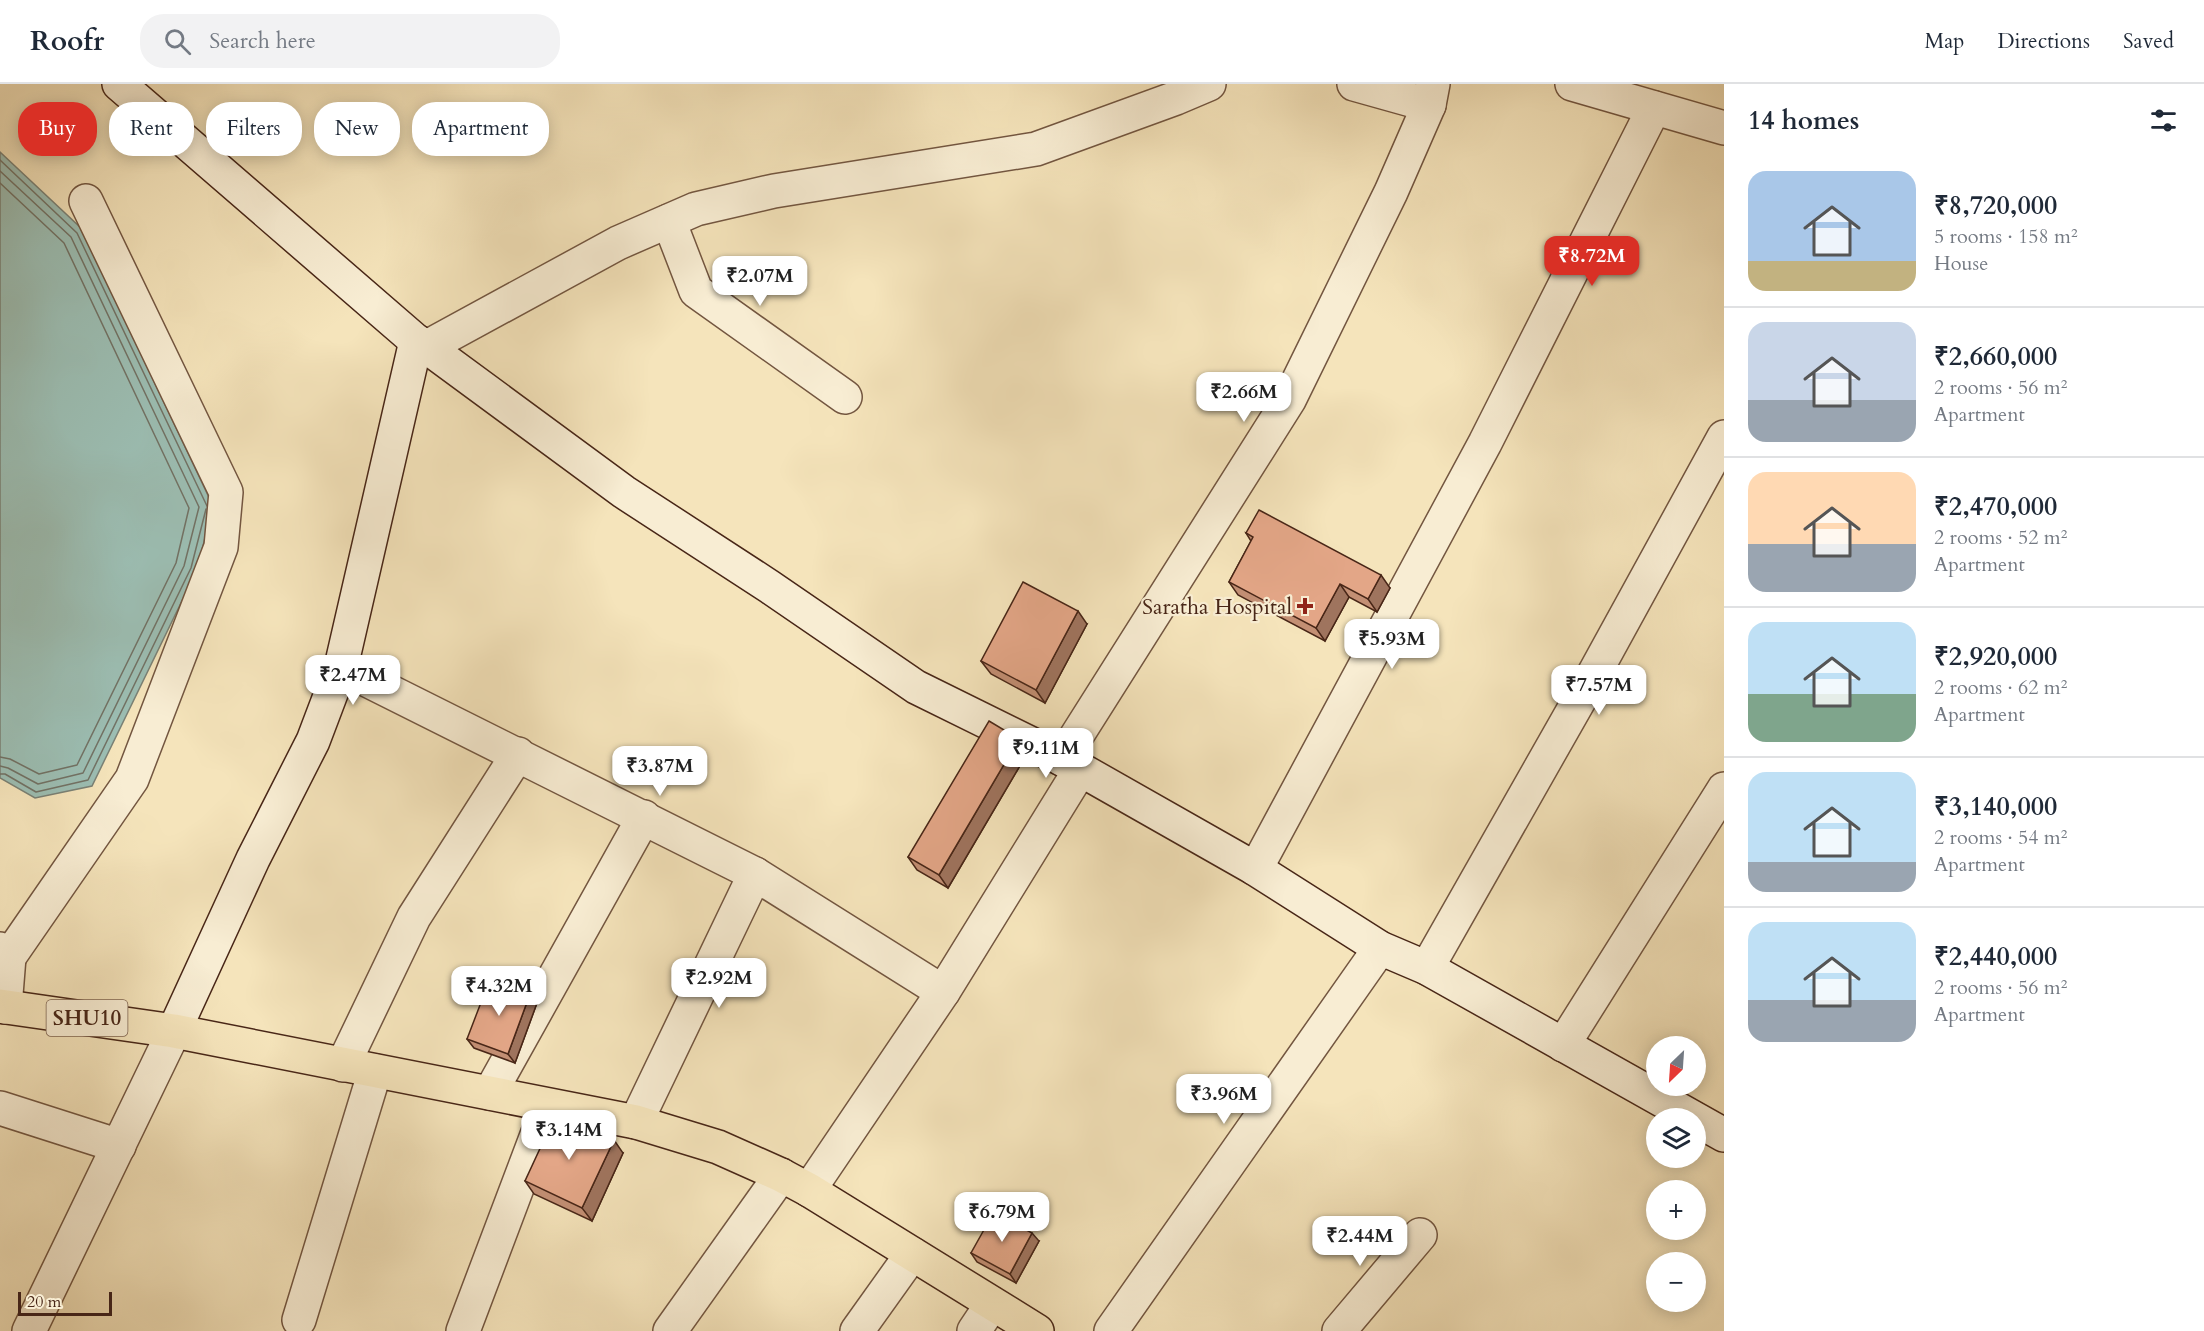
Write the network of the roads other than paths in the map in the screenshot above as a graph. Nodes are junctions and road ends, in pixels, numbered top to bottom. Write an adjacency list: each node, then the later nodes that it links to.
1 (119, 84): 10 (street)
2 (1209, 84): 9 (street)
3 (1354, 84): 5 (street)
4 (1572, 84): 6 (street)
5 (1431, 94): 15 (street)
6 (1654, 108): 7 (street); 18 (street)
7 (1724, 128)
8 (86, 201): 21 (street)
9 (669, 221): 10 (street); 11 (street)
10 (422, 344): 13 (street); 15 (street)
11 (845, 398)
12 (1724, 437): 22 (street)
13 (341, 667): 14 (street); 25 (street)
14 (518, 754): 17 (street); 27 (street)
15 (1071, 764): 18 (street); 23 (street)
16 (1724, 789): 26 (street)
17 (644, 817): 19 (street); 29 (street)
18 (1254, 868): 20 (street)
19 (755, 874): 23 (street); 32 (street)
20 (1380, 948): 22 (street); 46 (street)
21 (5, 953): 24 (street)
22 (1427, 968): 26 (street)
23 (943, 992): 35 (street)
24 (3, 1006): 25 (main road, SHU10)
25 (174, 1031): 27 (main road, SHU10); 34 (street)
26 (1563, 1045): 33 (street)
27 (343, 1065): 28 (main road, SHU10)
28 (375, 1071): 29 (main road, SHU10); 39 (street)
29 (490, 1094): 30 (main road, SHU10)
30 (548, 1106): 32 (main road, SHU10); 41 (street)
31 (0, 1108): 34 (street)
32 (636, 1122): 35 (main road, SHU10)
33 (1724, 1135)
34 (118, 1146): 40 (street)
35 (795, 1182): 37 (main road, SHU10); 42 (street)
36 (1420, 1235): 47 (street)
37 (912, 1254): 38 (main road, SHU10); 43 (street)
38 (992, 1304): 44 (street); 45 (main road, SHU10)
39 (299, 1320)
40 (28, 1331)
41 (463, 1331)
42 (670, 1331)
43 (857, 1331)
44 (974, 1331)
45 (1037, 1331)
46 (1111, 1331)
47 (1339, 1331)

